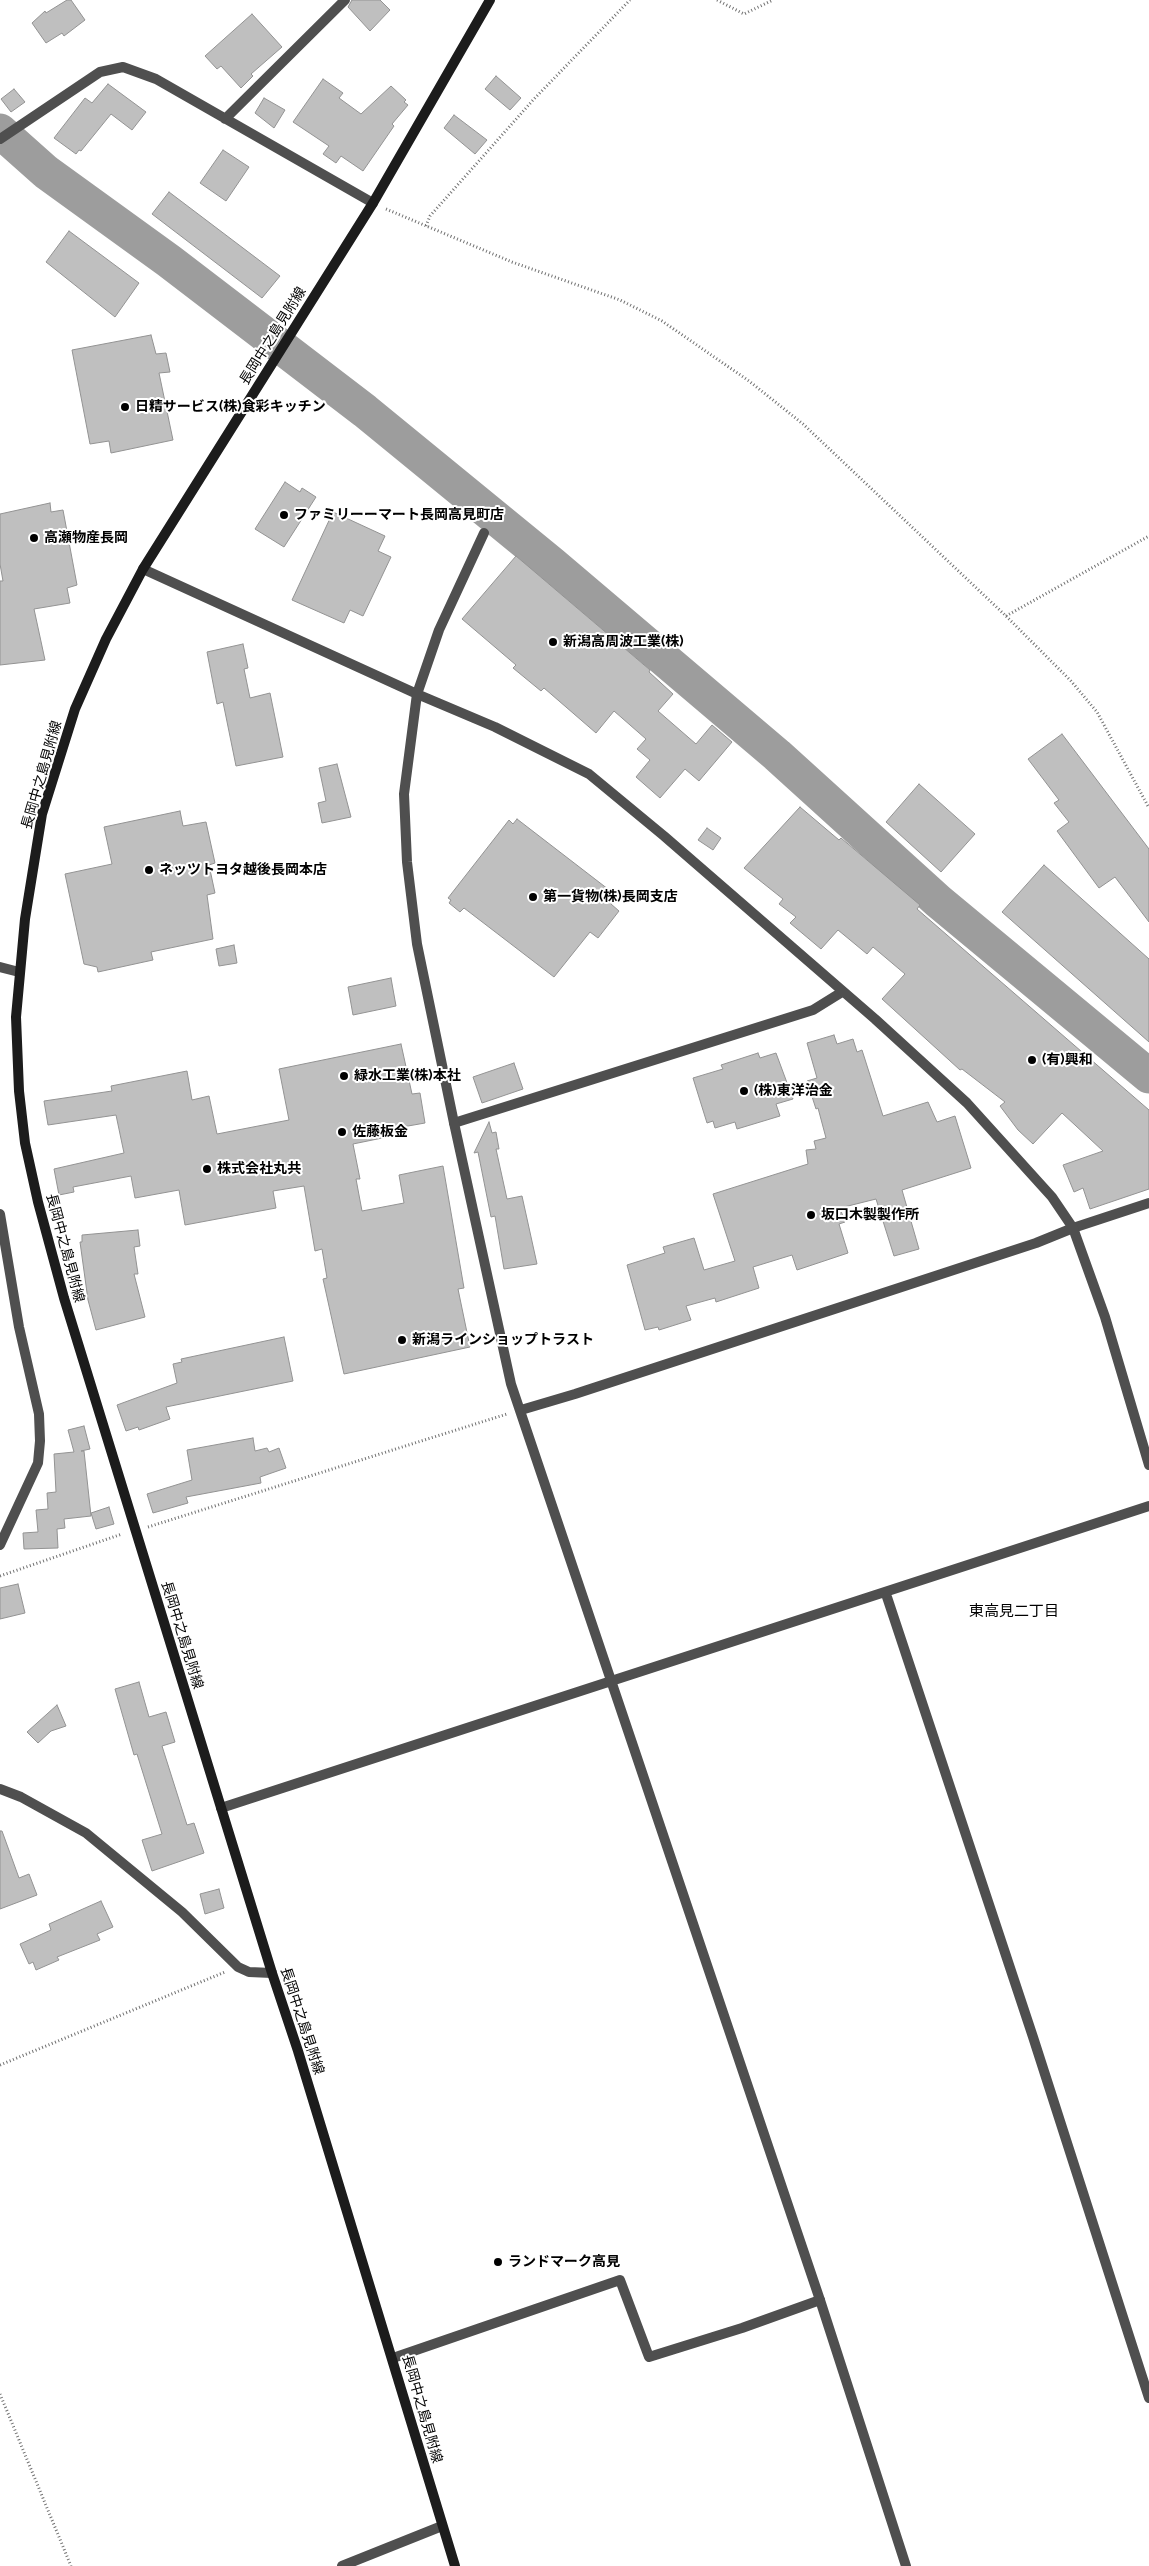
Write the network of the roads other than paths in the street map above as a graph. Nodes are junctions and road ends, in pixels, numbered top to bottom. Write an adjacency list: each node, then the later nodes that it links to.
1 (345, 0): 3 (street)
2 (490, 0): 5 (main road, 長岡中之島見附線)
3 (225, 119): 4 (street); 5 (street)
4 (0, 139)
5 (373, 203): 7 (main road, 長岡中之島見附線)
6 (484, 533): 8 (street)
7 (143, 569): 8 (street); 10 (main road, 長岡中之島見附線)
8 (417, 694): 11 (street); 12 (street)
9 (0, 967): 10 (street)
10 (19, 972): 23 (main road, 長岡中之島見附線)
11 (842, 992): 12 (street); 15 (street)
12 (454, 1123): 16 (street)
13 (1149, 1203): 15 (street)
14 (0, 1214): 19 (street)
15 (1073, 1228): 16 (street); 17 (street)
16 (521, 1410): 21 (street)
17 (1149, 1465)
18 (1149, 1506): 20 (street)
19 (0, 1546)
20 (886, 1594): 21 (street); 27 (street)
21 (611, 1682): 23 (street); 25 (street)
22 (0, 1789): 24 (street)
23 (220, 1808): 24 (main road, 長岡中之島見附線)
24 (272, 1973): 26 (main road, 長岡中之島見附線)
25 (820, 2300): 26 (street); 31 (street)
26 (393, 2358): 28 (main road, 長岡中之島見附線)
27 (1149, 2398)
28 (442, 2526): 29 (street); 30 (main road, 長岡中之島見附線)
29 (342, 2566)
30 (455, 2566)
31 (906, 2566)

